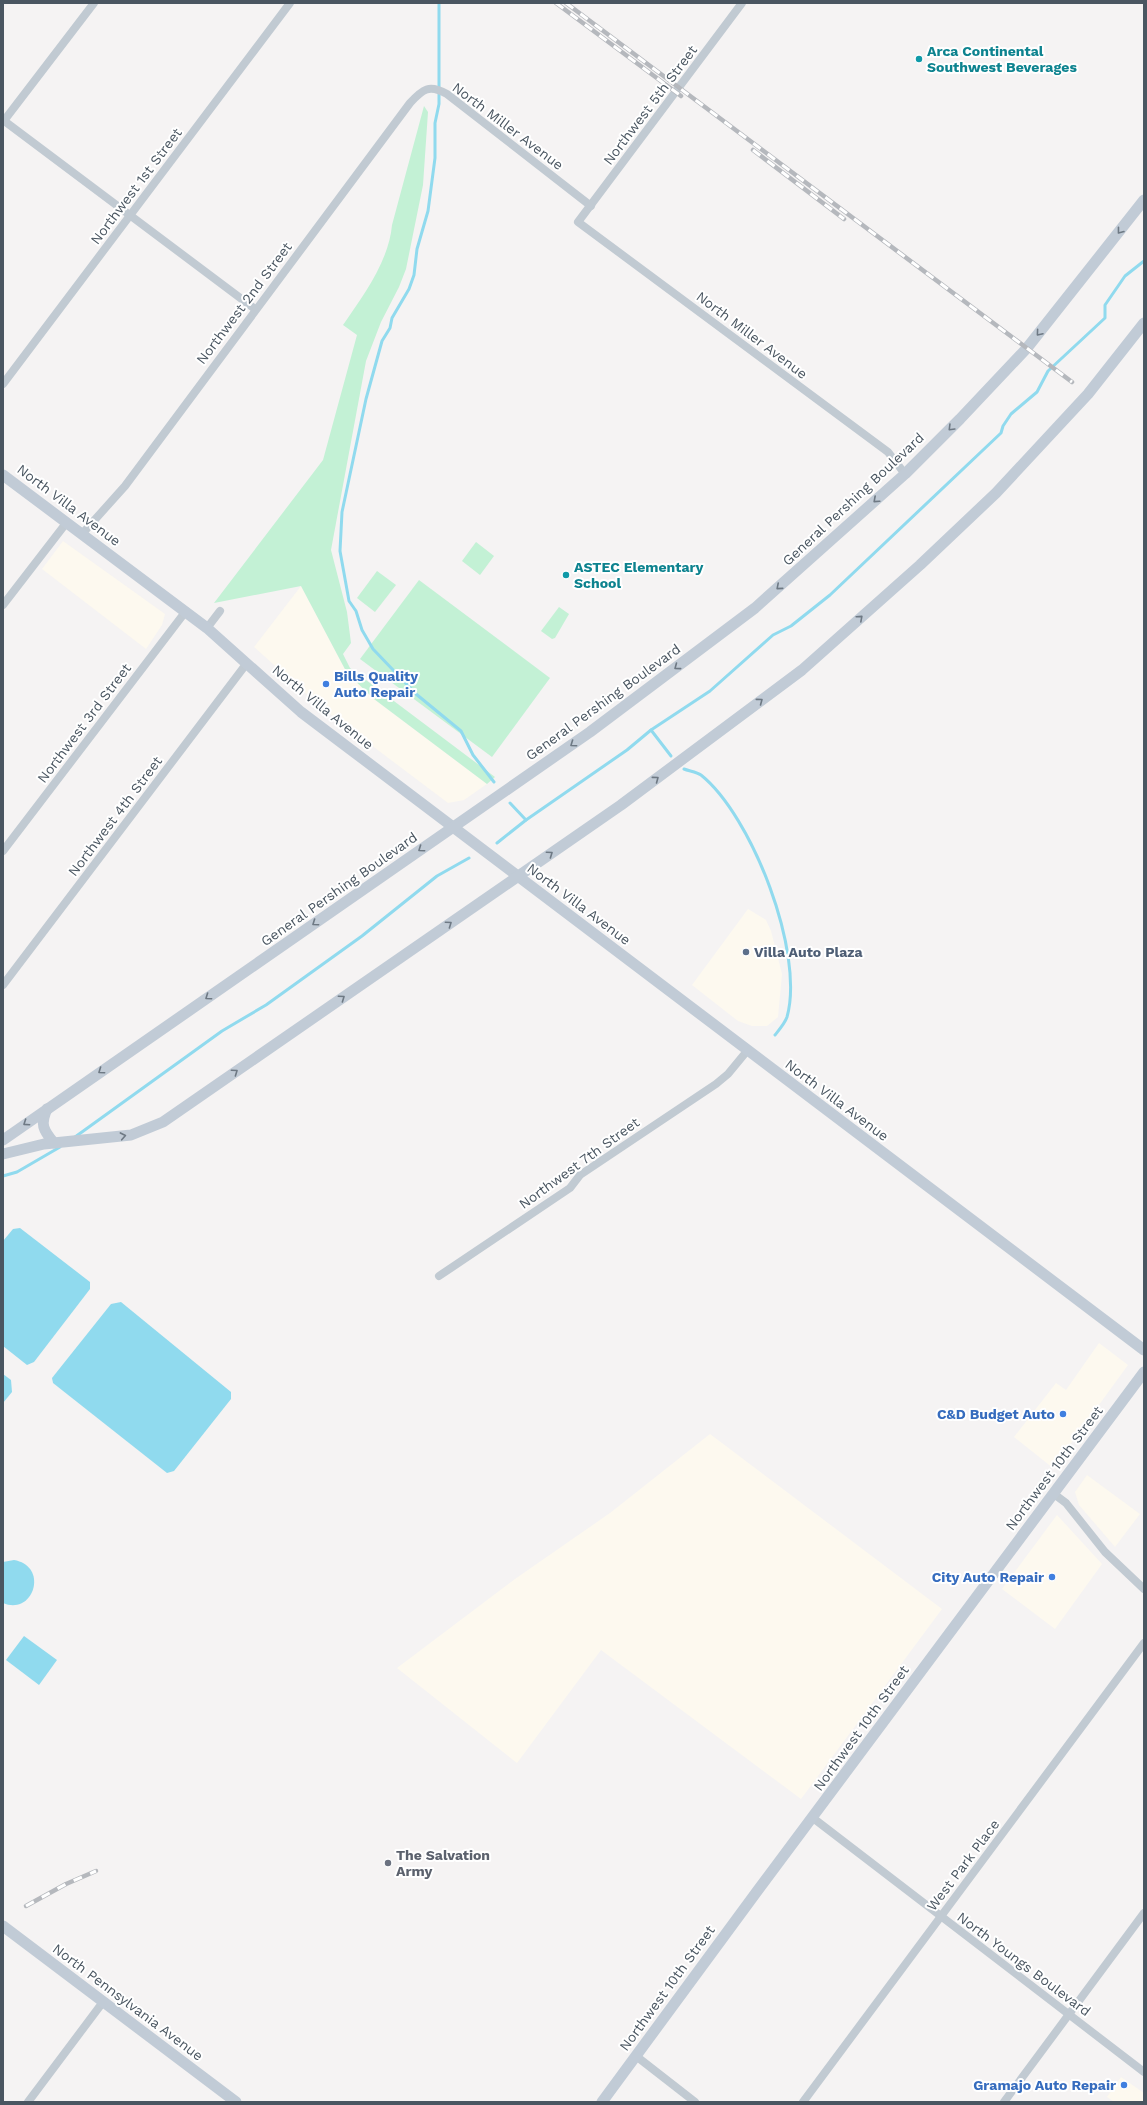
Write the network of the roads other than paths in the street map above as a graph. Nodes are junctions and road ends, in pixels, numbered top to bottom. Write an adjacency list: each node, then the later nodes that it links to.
1 (94, 3): 5 (street)
2 (290, 3): 8 (street, Northwest 1st Street)
3 (742, 3): 7 (street, Northwest 5th Street)
4 (430, 89): 7 (street, North Miller Avenue); 10 (street, Northwest 2nd Street)
5 (3, 121): 8 (street)
6 (1144, 200): 13 (main road, General Pershing Boulevard, one-way to 13)
7 (591, 206): 9 (street, Northwest 5th Street)
8 (130, 216): 10 (street); 12 (street, Northwest 1st Street)
9 (578, 222): 13 (street, North Miller Avenue)
10 (255, 309): 16 (street, Northwest 2nd Street)
11 (1144, 323): 24 (main road, one-way to 11)
12 (3, 384)
13 (905, 474): 22 (main road, General Pershing Boulevard, one-way to 22)
14 (3, 475): 15 (main road, North Villa Avenue)
15 (67, 522): 16 (main road, North Villa Avenue); 17 (street)
16 (82, 534): 18 (main road, North Villa Avenue)
17 (3, 605)
18 (186, 611): 20 (main road, North Villa Avenue); 23 (street, Northwest 3rd Street)
19 (220, 611): 20 (street)
20 (207, 628): 21 (main road, North Villa Avenue)
21 (247, 663): 22 (main road, North Villa Avenue); 25 (street, Northwest 4th Street)
22 (454, 827): 24 (main road, North Villa Avenue); 27 (main road, General Pershing Boulevard, one-way to 27)
23 (3, 851)
24 (518, 876): 26 (main road, North Villa Avenue); 29 (main road, one-way to 24)
25 (3, 985)
26 (747, 1051): 31 (street, Northwest 7th Street); 32 (main road, North Villa Avenue)
27 (47, 1109): 28 (main road, General Pershing Boulevard, one-way to 28); 29 (main road)
28 (3, 1140)
29 (54, 1143): 30 (main road)
30 (3, 1154)
31 (439, 1276)
32 (1144, 1350)
33 (1144, 1372): 34 (main road, Northwest 10th Street)
34 (1054, 1494): 35 (street); 37 (main road, Northwest 10th Street)
35 (1144, 1589)
36 (1144, 1643): 39 (street, West Park Place)
37 (813, 1818): 39 (street, North Youngs Boulevard); 43 (main road, Northwest 10th Street)
38 (1144, 1913): 42 (street)
39 (941, 1916): 42 (street, North Youngs Boulevard); 49 (street, West Park Place)
40 (3, 1926): 41 (main road, North Pennsylvania Avenue)
41 (103, 2002): 45 (street); 46 (main road, North Pennsylvania Avenue)
42 (1069, 2014): 44 (street, North Youngs Boulevard); 50 (street)
43 (636, 2056): 47 (main road, Northwest 10th Street); 48 (street)
44 (1144, 2072)
45 (28, 2102)
46 (236, 2102)
47 (602, 2102)
48 (695, 2102)
49 (803, 2102)
50 (1004, 2102)

